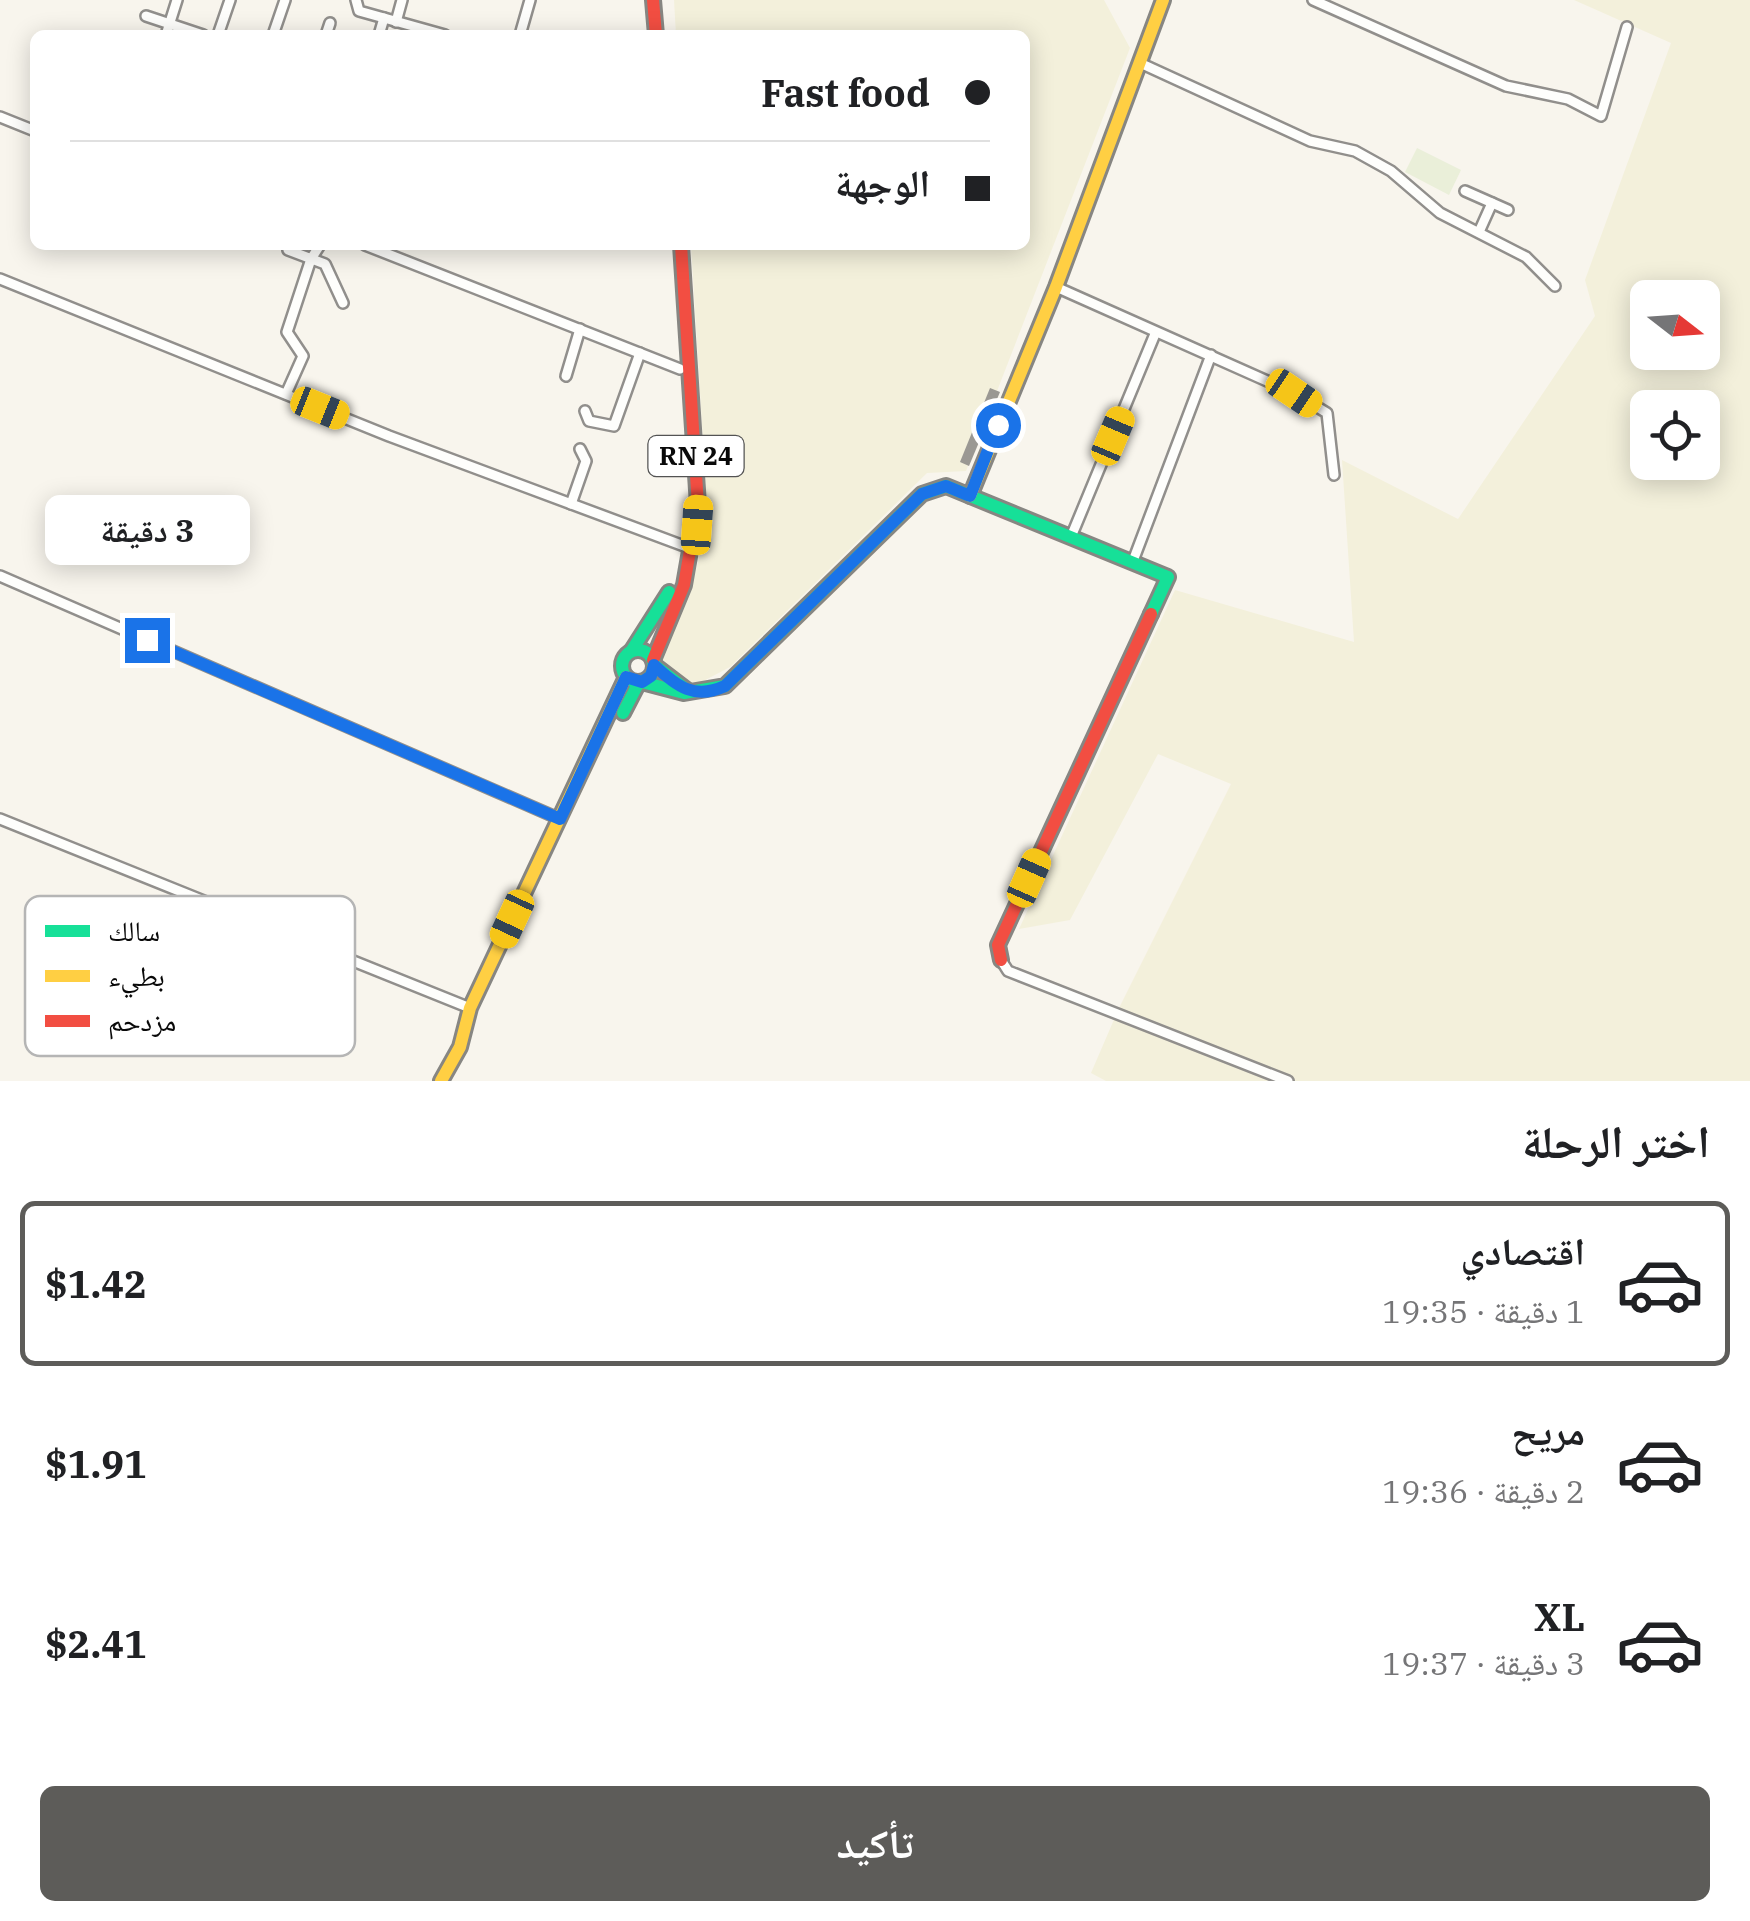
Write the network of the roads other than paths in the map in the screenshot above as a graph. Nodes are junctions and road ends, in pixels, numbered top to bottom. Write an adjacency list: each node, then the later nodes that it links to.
1 (177, 0): 15 (street)
2 (230, 0): 19 (street)
3 (284, 0): 20 (street)
4 (356, 0): 12 (street)
5 (402, 0): 13 (street)
6 (530, 0): 24 (street)
7 (654, 0): 25 (main road)
8 (664, 0): 26 (main road)
9 (1164, 0): 27 (main road)
10 (1313, 0): 16 (street)
11 (146, 16): 15 (street)
12 (384, 18): 13 (street); 22 (street)
13 (396, 22): 23 (street)
14 (330, 23): 21 (street)
15 (170, 24): 17 (street); 18 (street)
16 (1627, 27)
17 (168, 30)
18 (189, 30)
19 (220, 30)
20 (275, 30)
21 (328, 30)
22 (380, 30)
23 (426, 30)
24 (521, 30)
25 (656, 30)
26 (666, 30)
27 (1140, 63): 33 (street); 42 (main road)
28 (0, 117): 29 (street)
29 (30, 129)
30 (1465, 190): 31 (street)
31 (1492, 203): 32 (street); 33 (street)
32 (1508, 210)
33 (1479, 232): 41 (street)
34 (288, 250): 39 (street)
35 (317, 250): 39 (street)
36 (379, 250): 44 (street)
37 (671, 250): 48 (main road, RN 24)
38 (681, 250): 61 (main road, RN 24)
39 (311, 259): 43 (street); 50 (street)
40 (0, 279): 50 (street)
41 (1555, 286)
42 (1056, 287): 45 (street); 54 (main road)
43 (343, 303)
44 (580, 330): 46 (street); 49 (street)
45 (1155, 334): 47 (street); 56 (street)
46 (640, 353): 48 (street); 51 (street)
47 (1212, 355): 53 (street); 58 (street)
48 (680, 369): 57 (main road, RN 24)
49 (566, 376)
50 (286, 394): 55 (street)
51 (585, 411)
52 (580, 449): 55 (street)
53 (1334, 475)
54 (970, 496): 56 (main road); 63 (main road)
55 (572, 504): 57 (street)
56 (1072, 537): 58 (main road)
57 (684, 546): 60 (main road, RN 24)
58 (1134, 561): 67 (main road)
59 (0, 576): 64 (street)
60 (632, 650): 61 (main road); 62 (main road)
61 (654, 663): 62 (main road); 63 (main road)
62 (636, 680): 63 (main road); 64 (main road); 71 (main road)
63 (690, 692)
64 (560, 819): 69 (main road)
65 (0, 820): 66 (street)
66 (190, 896)
67 (1001, 960): 72 (street)
68 (355, 962): 69 (street)
69 (470, 1008): 70 (main road)
70 (440, 1081)
71 (454, 1081)
72 (1288, 1081)

